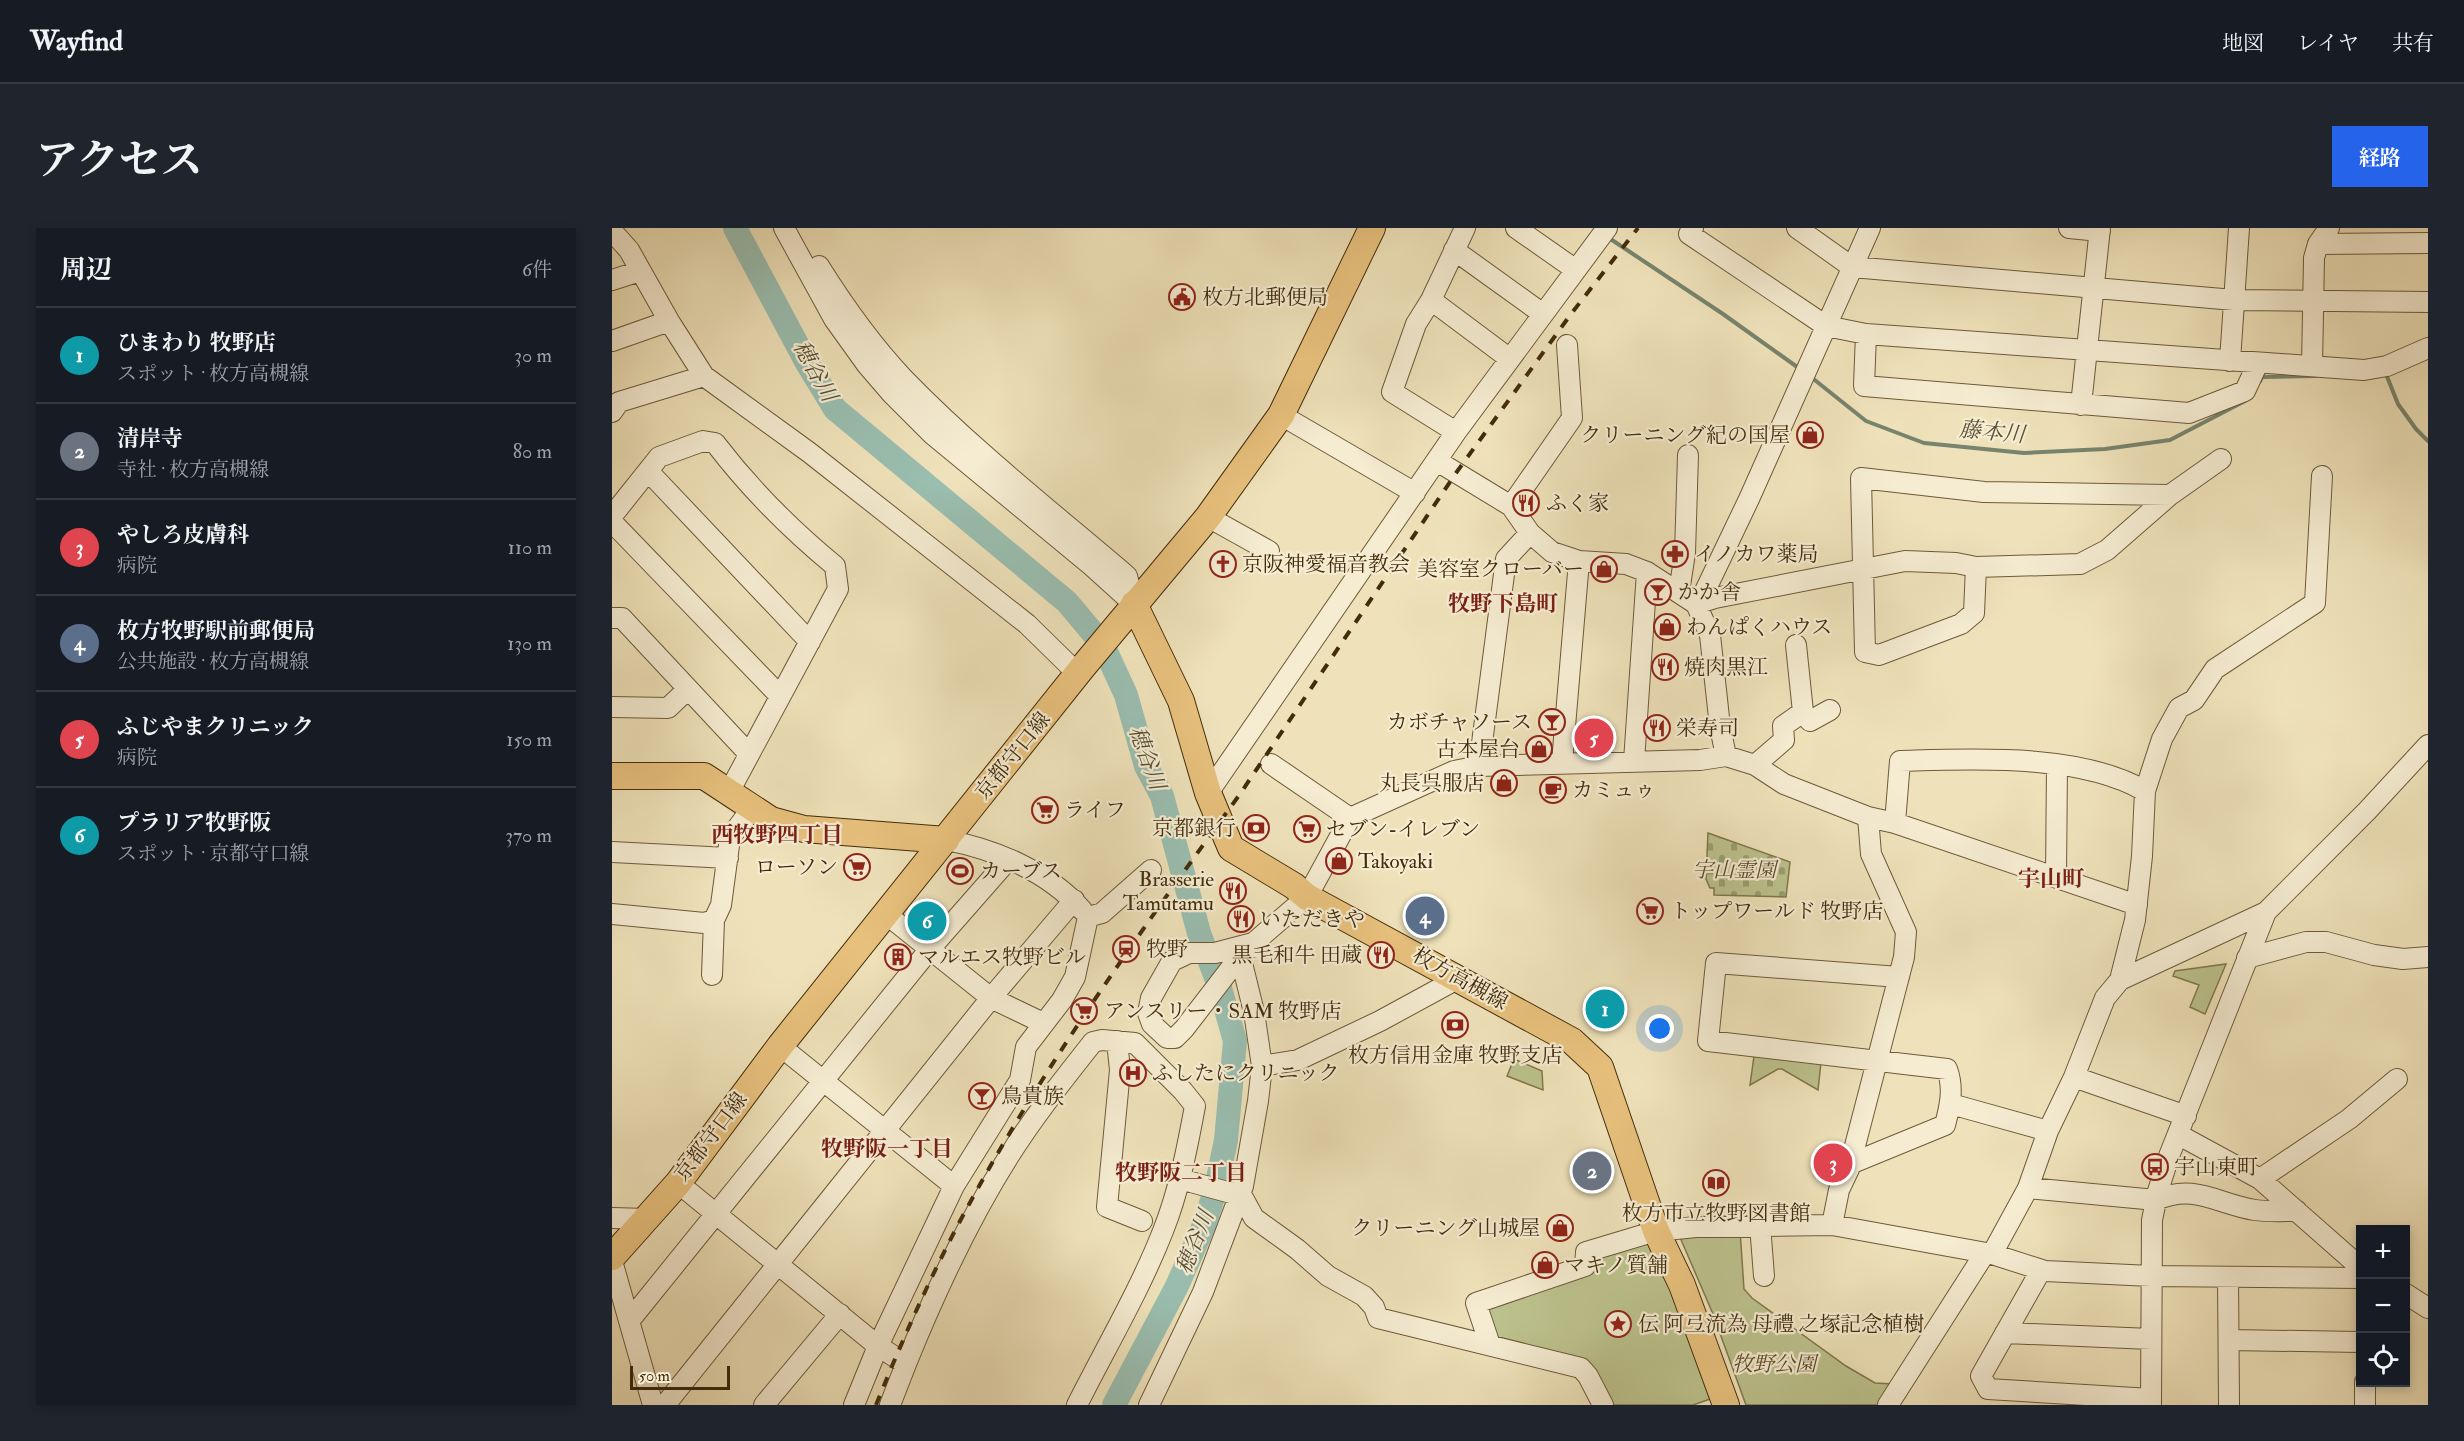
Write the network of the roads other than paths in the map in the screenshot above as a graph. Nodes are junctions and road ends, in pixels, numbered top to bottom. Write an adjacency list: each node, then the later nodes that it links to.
1 (1372, 228): 40 (main road, 京都守口線)
2 (1465, 228): 15 (street)
3 (1516, 228): 17 (street)
4 (1693, 228): 27 (street)
5 (1797, 228): 16 (street)
6 (1870, 228): 16 (street)
7 (2069, 228): 9 (street)
8 (2239, 228): 22 (street)
9 (2100, 229): 20 (street)
10 (785, 230): 62 (street)
11 (612, 231): 18 (street)
12 (1604, 232): 17 (street)
13 (2324, 236): 14 (street); 23 (street)
14 (2428, 243)
15 (1454, 250): 21 (street); 25 (street)
16 (1852, 267): 20 (street); 27 (street)
17 (1576, 270): 25 (street)
18 (640, 271): 19 (street); 26 (street)
19 (612, 280)
20 (2094, 287): 22 (street); 31 (street)
21 (1431, 300): 33 (street); 41 (street)
22 (2234, 300): 23 (street); 34 (street)
23 (2313, 301): 24 (street); 36 (street)
24 (2428, 302)
25 (1543, 314): 33 (street)
26 (669, 321): 29 (street); 37 (street)
27 (1826, 326): 28 (street); 63 (street)
28 (1866, 334): 31 (street); 38 (street)
29 (612, 341)
30 (1566, 345): 49 (street)
31 (2086, 348): 34 (street); 38 (street)
32 (2428, 348): 36 (street)
33 (1510, 359): 41 (street)
34 (2230, 361): 35 (street)
35 (2258, 363): 36 (street); 38 (street)
36 (2312, 366)
37 (704, 376): 39 (street); 67 (street)
38 (2081, 405)
39 (612, 412)
40 (1281, 415): 47 (street); 51 (main road, 京都守口線)
41 (1456, 432): 44 (street)
42 (1688, 455): 61 (street)
43 (2221, 459): 48 (street)
44 (1437, 461): 47 (street); 49 (street)
45 (648, 471): 50 (street); 65 (street); 65 (street)
46 (2322, 476): 83 (street)
47 (1415, 493): 58 (street)
48 (2170, 495): 56 (street); 57 (street)
49 (1511, 506): 53 (street)
50 (612, 516)
51 (1208, 517): 54 (street); 62 (main road, 京都守口線)
52 (612, 522): 69 (street)
53 (1530, 533): 55 (street); 81 (street)
54 (1269, 551)
55 (1579, 561): 59 (street); 77 (street)
56 (1976, 567): 57 (street); 57 (street)
57 (1862, 568): 63 (street)
58 (1360, 572): 60 (street); 85 (street)
59 (1647, 572): 61 (street); 76 (street)
60 (1333, 591)
61 (1679, 592): 63 (street)
62 (1134, 604): 67 (main road, 京都守口線); 85 (main road, 枚方高槻線)
63 (1696, 604): 75 (street)
64 (612, 618): 68 (street)
65 (810, 642): 69 (street)
66 (1795, 645): 72 (street)
67 (1080, 671): 90 (main road, 京都守口線)
68 (688, 689): 70 (street); 74 (street)
69 (780, 696): 74 (street)
70 (612, 707)
71 (1830, 710): 72 (street)
72 (1803, 712): 79 (street)
73 (2428, 745): 99 (street)
74 (749, 754): 84 (street)
75 (1726, 756): 76 (street); 79 (street)
76 (1634, 761): 77 (street)
77 (1562, 762): 81 (street)
78 (1271, 764): 88 (street)
79 (1755, 765): 87 (street)
80 (2057, 765): 83 (street); 89 (street); 95 (street)
81 (1479, 766): 88 (street)
82 (612, 776): 84 (main road)
83 (2145, 791): 98 (street)
84 (729, 792): 86 (main road)
85 (1208, 792): 96 (main road, 枚方高槻線)
86 (753, 808): 90 (main road); 92 (street)
87 (1868, 817): 89 (street); 110 (street)
88 (1350, 818): 96 (street)
89 (1895, 823): 95 (street)
90 (946, 840): 93 (street); 101 (main road, 京都守口線)
91 (612, 852): 92 (street)
92 (728, 858): 103 (street)
93 (1008, 860): 97 (street); 105 (street)
94 (1151, 870): 102 (street)
95 (2056, 878): 98 (street)
96 (1307, 897): 104 (street); 109 (main road, 枚方高槻線)
97 (1074, 900): 102 (street); 112 (street)
98 (2137, 905): 111 (street)
99 (2266, 912): 107 (street); 111 (street)
100 (612, 914): 103 (street)
101 (886, 914): 105 (street); 115 (main road, 京都守口線)
102 (1088, 917): 113 (street)
103 (714, 920): 108 (street)
104 (1244, 948): 104 (street); 117 (street)
105 (929, 950): 112 (street); 120 (street)
106 (2428, 957): 107 (street)
107 (2247, 958): 122 (street)
108 (712, 975)
109 (1459, 978): 117 (street); 141 (main road, 枚方高槻線)
110 (1899, 978): 116 (street); 116 (street)
111 (2120, 980): 118 (street)
112 (991, 998): 113 (street); 123 (street)
113 (1043, 1023): 130 (street)
114 (1117, 1041): 128 (street); 138 (street); 161 (street)
115 (780, 1046): 120 (street); 129 (main road, 京都守口線)
116 (1877, 1059): 121 (street); 126 (street)
117 (1262, 1066): 132 (street)
118 (2074, 1077): 122 (street); 124 (street)
119 (2397, 1079): 127 (street)
120 (823, 1081): 123 (street); 135 (street)
121 (1951, 1104): 124 (street); 126 (street)
122 (2186, 1116): 125 (street)
123 (885, 1130): 130 (street); 144 (street)
124 (2048, 1131): 131 (street)
125 (2179, 1135): 127 (street); 133 (street)
126 (1850, 1164): 139 (street)
127 (2260, 1179): 134 (street)
128 (1183, 1180): 132 (street); 170 (street)
129 (678, 1183): 135 (street); 137 (main road, 京都守口線)
130 (954, 1186): 160 (street)
131 (2028, 1188): 133 (street); 142 (street)
132 (1236, 1193): 159 (street); 171 (street)
133 (2156, 1200): 134 (street); 148 (street)
134 (2297, 1211): 145 (street)
135 (716, 1213): 144 (street); 154 (street)
136 (612, 1218): 137 (street)
137 (647, 1220): 143 (main road, 京都守口線)
138 (1142, 1221)
139 (1832, 1224): 140 (street); 142 (street)
140 (1760, 1226): 141 (street); 147 (street)
141 (1656, 1231): 159 (street); 173 (main road, 枚方高槻線)
142 (1988, 1253): 146 (street); 174 (street)
143 (612, 1259): 154 (street)
144 (778, 1263): 153 (street); 166 (street)
145 (2356, 1263)
146 (2041, 1270): 148 (street); 155 (street)
147 (1764, 1276)
148 (2151, 1276): 149 (street); 156 (street)
149 (2228, 1276): 150 (street); 157 (street)
150 (2356, 1278)
151 (2410, 1297): 152 (street)
152 (2428, 1308)
153 (840, 1314): 160 (street); 167 (street)
154 (630, 1320): 165 (street)
155 (2006, 1333): 156 (street); 163 (street)
156 (2151, 1339): 164 (street)
157 (2229, 1340): 158 (street); 175 (street)
158 (2356, 1342)
159 (1490, 1345): 172 (street)
160 (878, 1346): 161 (street); 168 (street)
161 (906, 1364): 169 (street)
162 (2364, 1387): 176 (street)
163 (2058, 1400): 164 (street)
164 (2151, 1402)
165 (653, 1405)
166 (665, 1405)
167 (764, 1405)
168 (854, 1405)
169 (890, 1405)
170 (1077, 1405)
171 (1149, 1405)
172 (1603, 1405)
173 (1726, 1405)
174 (1888, 1405)
175 (2229, 1405)
176 (2365, 1405)

